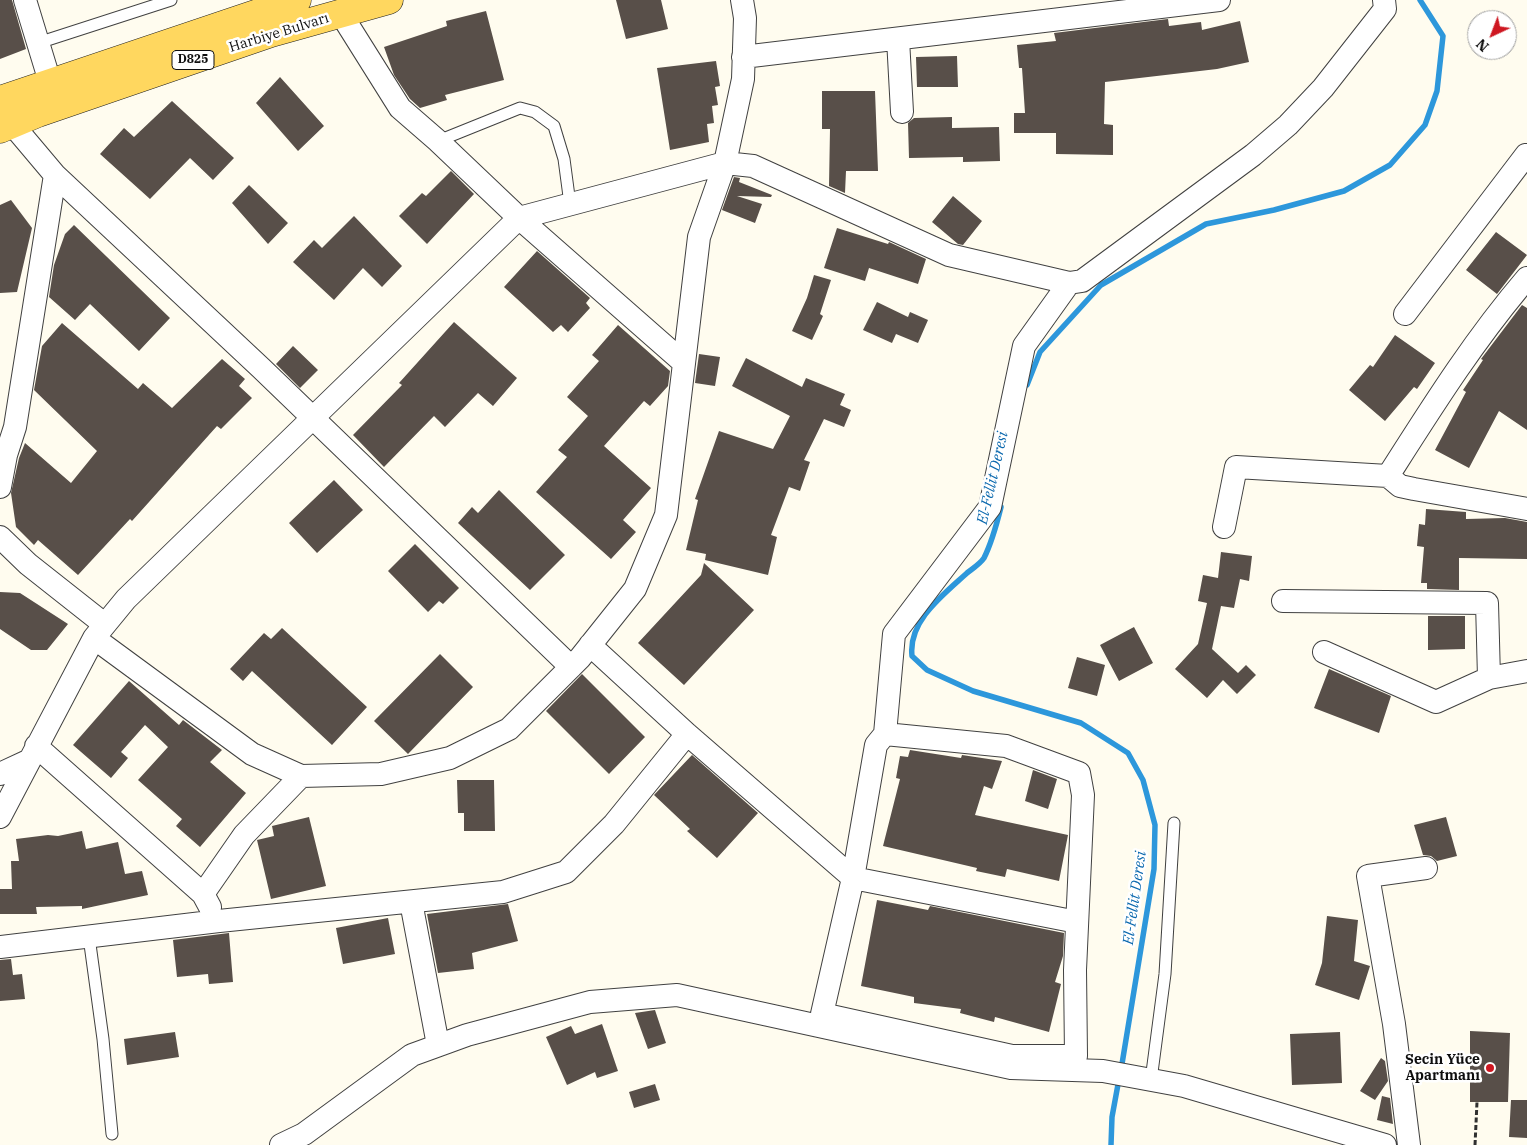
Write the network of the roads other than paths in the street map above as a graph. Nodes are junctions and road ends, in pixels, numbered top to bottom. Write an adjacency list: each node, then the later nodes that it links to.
1 (25, 0): 10 (street)
2 (171, 0): 10 (lane)
3 (297, 0): 12 (main road, Harbiye Bulvarı / D825)
4 (389, 0): 8 (main road, Harbiye Bulvarı / D825)
5 (742, 0): 11 (street)
6 (1219, 0): 9 (street)
7 (1384, 0): 22 (street)
8 (341, 14): 14 (main road, Harbiye Bulvarı / D825); 15 (street)
9 (898, 39): 11 (street); 13 (street)
10 (38, 43): 12 (street)
11 (744, 57): 17 (street)
12 (50, 82): 14 (main road, Harbiye Bulvarı / D825)
13 (902, 112)
14 (4, 117): 18 (street)
15 (438, 141): 19 (lane); 20 (street)
16 (1527, 155): 23 (street)
17 (725, 164): 19 (street); 22 (street); 24 (street)
18 (54, 175): 25 (street); 26 (street)
19 (570, 204): 20 (street)
20 (520, 218): 24 (street); 25 (street)
21 (1527, 278): 27 (street)
22 (1069, 283): 40 (street)
23 (1405, 314)
24 (683, 362): 34 (street)
25 (313, 419): 33 (street); 36 (street)
26 (8, 429): 28 (street)
27 (1388, 476): 29 (street); 30 (street)
28 (0, 487)
29 (1527, 509)
30 (1224, 527)
31 (0, 537): 33 (street)
32 (1283, 601): 38 (street)
33 (99, 631): 41 (street); 43 (street)
34 (590, 645): 36 (street); 39 (street)
35 (1324, 652): 38 (street)
36 (571, 667): 43 (street)
37 (1527, 671): 38 (street)
38 (1489, 678)
39 (687, 734): 47 (street); 49 (street)
40 (885, 734): 47 (street); 51 (street)
41 (32, 753): 42 (street); 44 (street); 48 (street)
42 (0, 774)
43 (301, 776): 48 (street)
44 (0, 817)
45 (1174, 823): 55 (lane)
46 (1426, 868): 59 (street)
47 (853, 878): 51 (street); 51 (street)
48 (203, 894): 50 (street)
49 (411, 902): 50 (street); 54 (street)
50 (219, 921): 52 (street)
51 (1077, 922)
52 (89, 937): 53 (street); 56 (lane)
53 (0, 947)
54 (438, 1045): 55 (street); 57 (street)
55 (1142, 1078): 58 (street)
56 (112, 1134)
57 (281, 1145)
58 (1385, 1145)
59 (1409, 1145)

